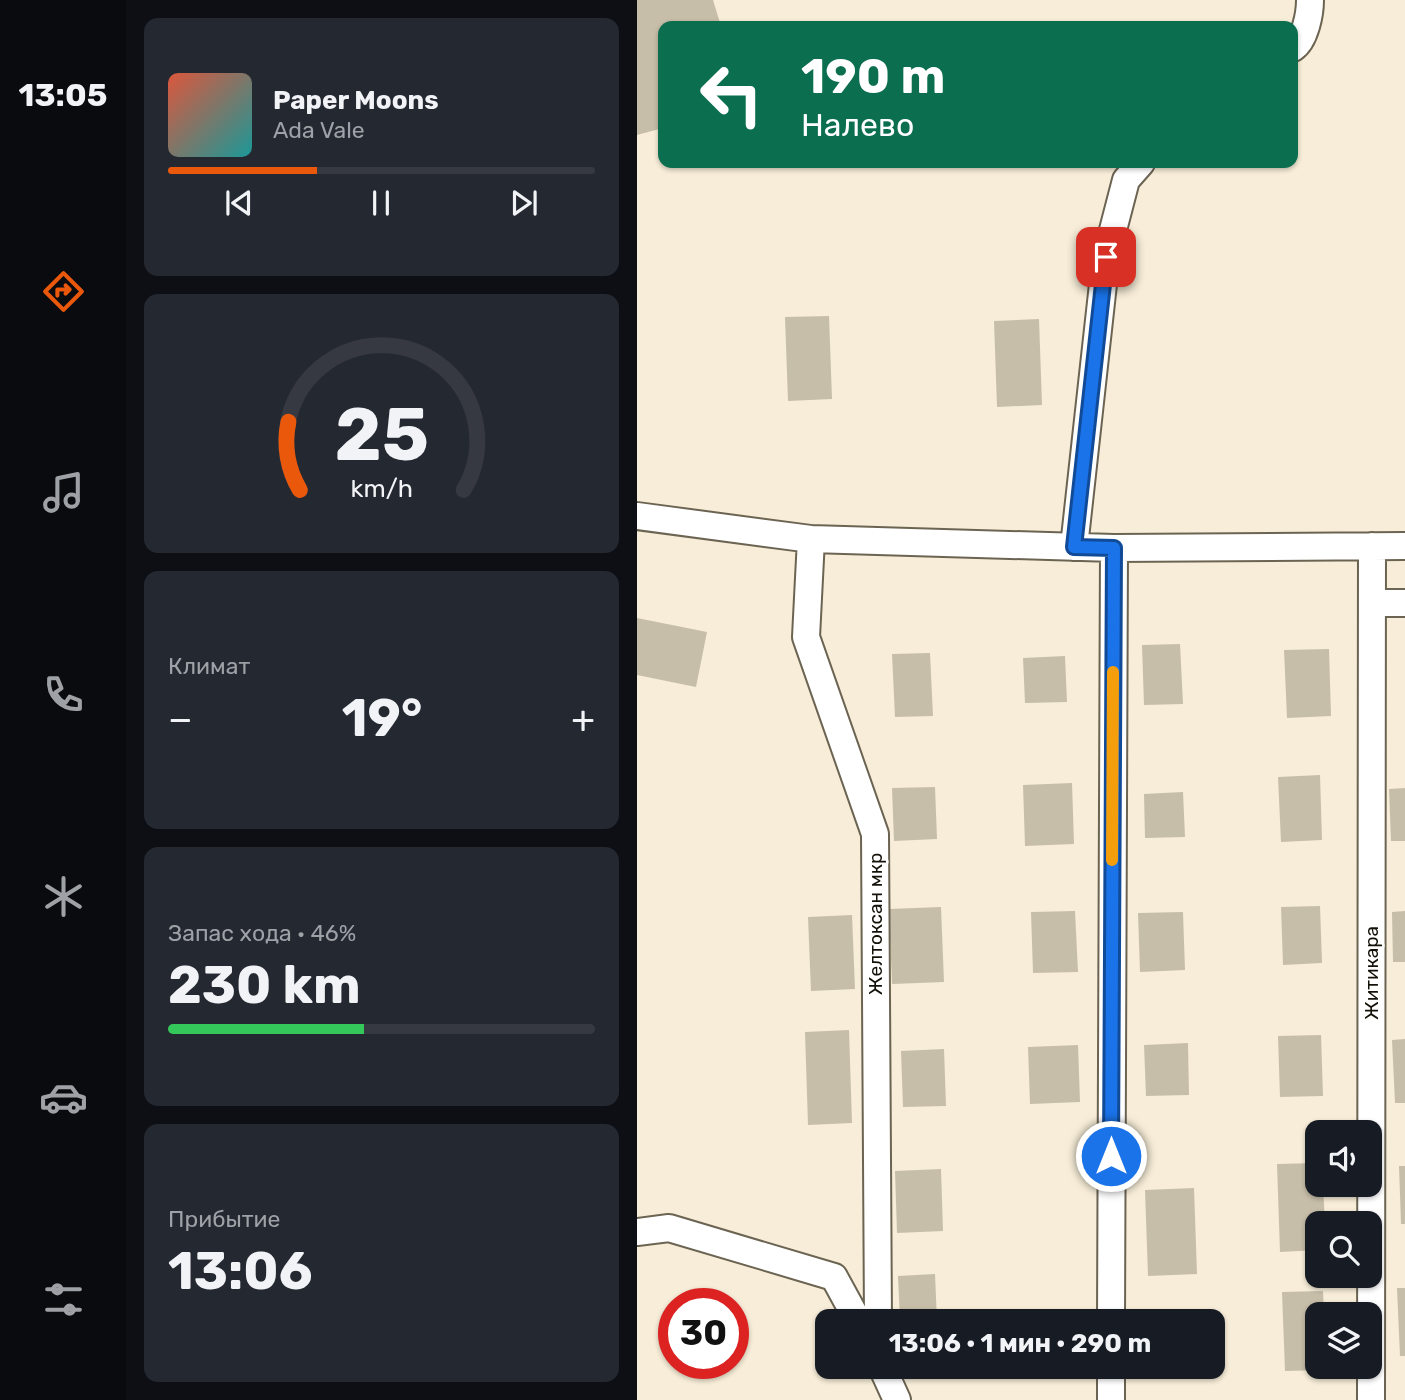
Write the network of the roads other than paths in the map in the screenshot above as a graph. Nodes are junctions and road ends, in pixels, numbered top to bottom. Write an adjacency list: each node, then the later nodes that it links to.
1 (1310, 0): 2 (street)
2 (1298, 46)
3 (1137, 168): 8 (street)
4 (637, 516): 5 (street)
5 (811, 539): 8 (street); 14 (street, Желтоксан мкр)
6 (1372, 546): 7 (street); 9 (street); 10 (street, Житикара)
7 (1405, 546)
8 (1074, 547): 9 (street)
9 (1114, 548): 15 (street)
10 (1372, 603): 11 (street); 20 (street, Житикара)
11 (1405, 603)
12 (637, 1232): 13 (street)
13 (851, 1309)
14 (878, 1309)
15 (1111, 1309)
16 (887, 1379): 18 (street)
17 (1111, 1379): 19 (street)
18 (897, 1400)
19 (1111, 1400)
20 (1371, 1400)

